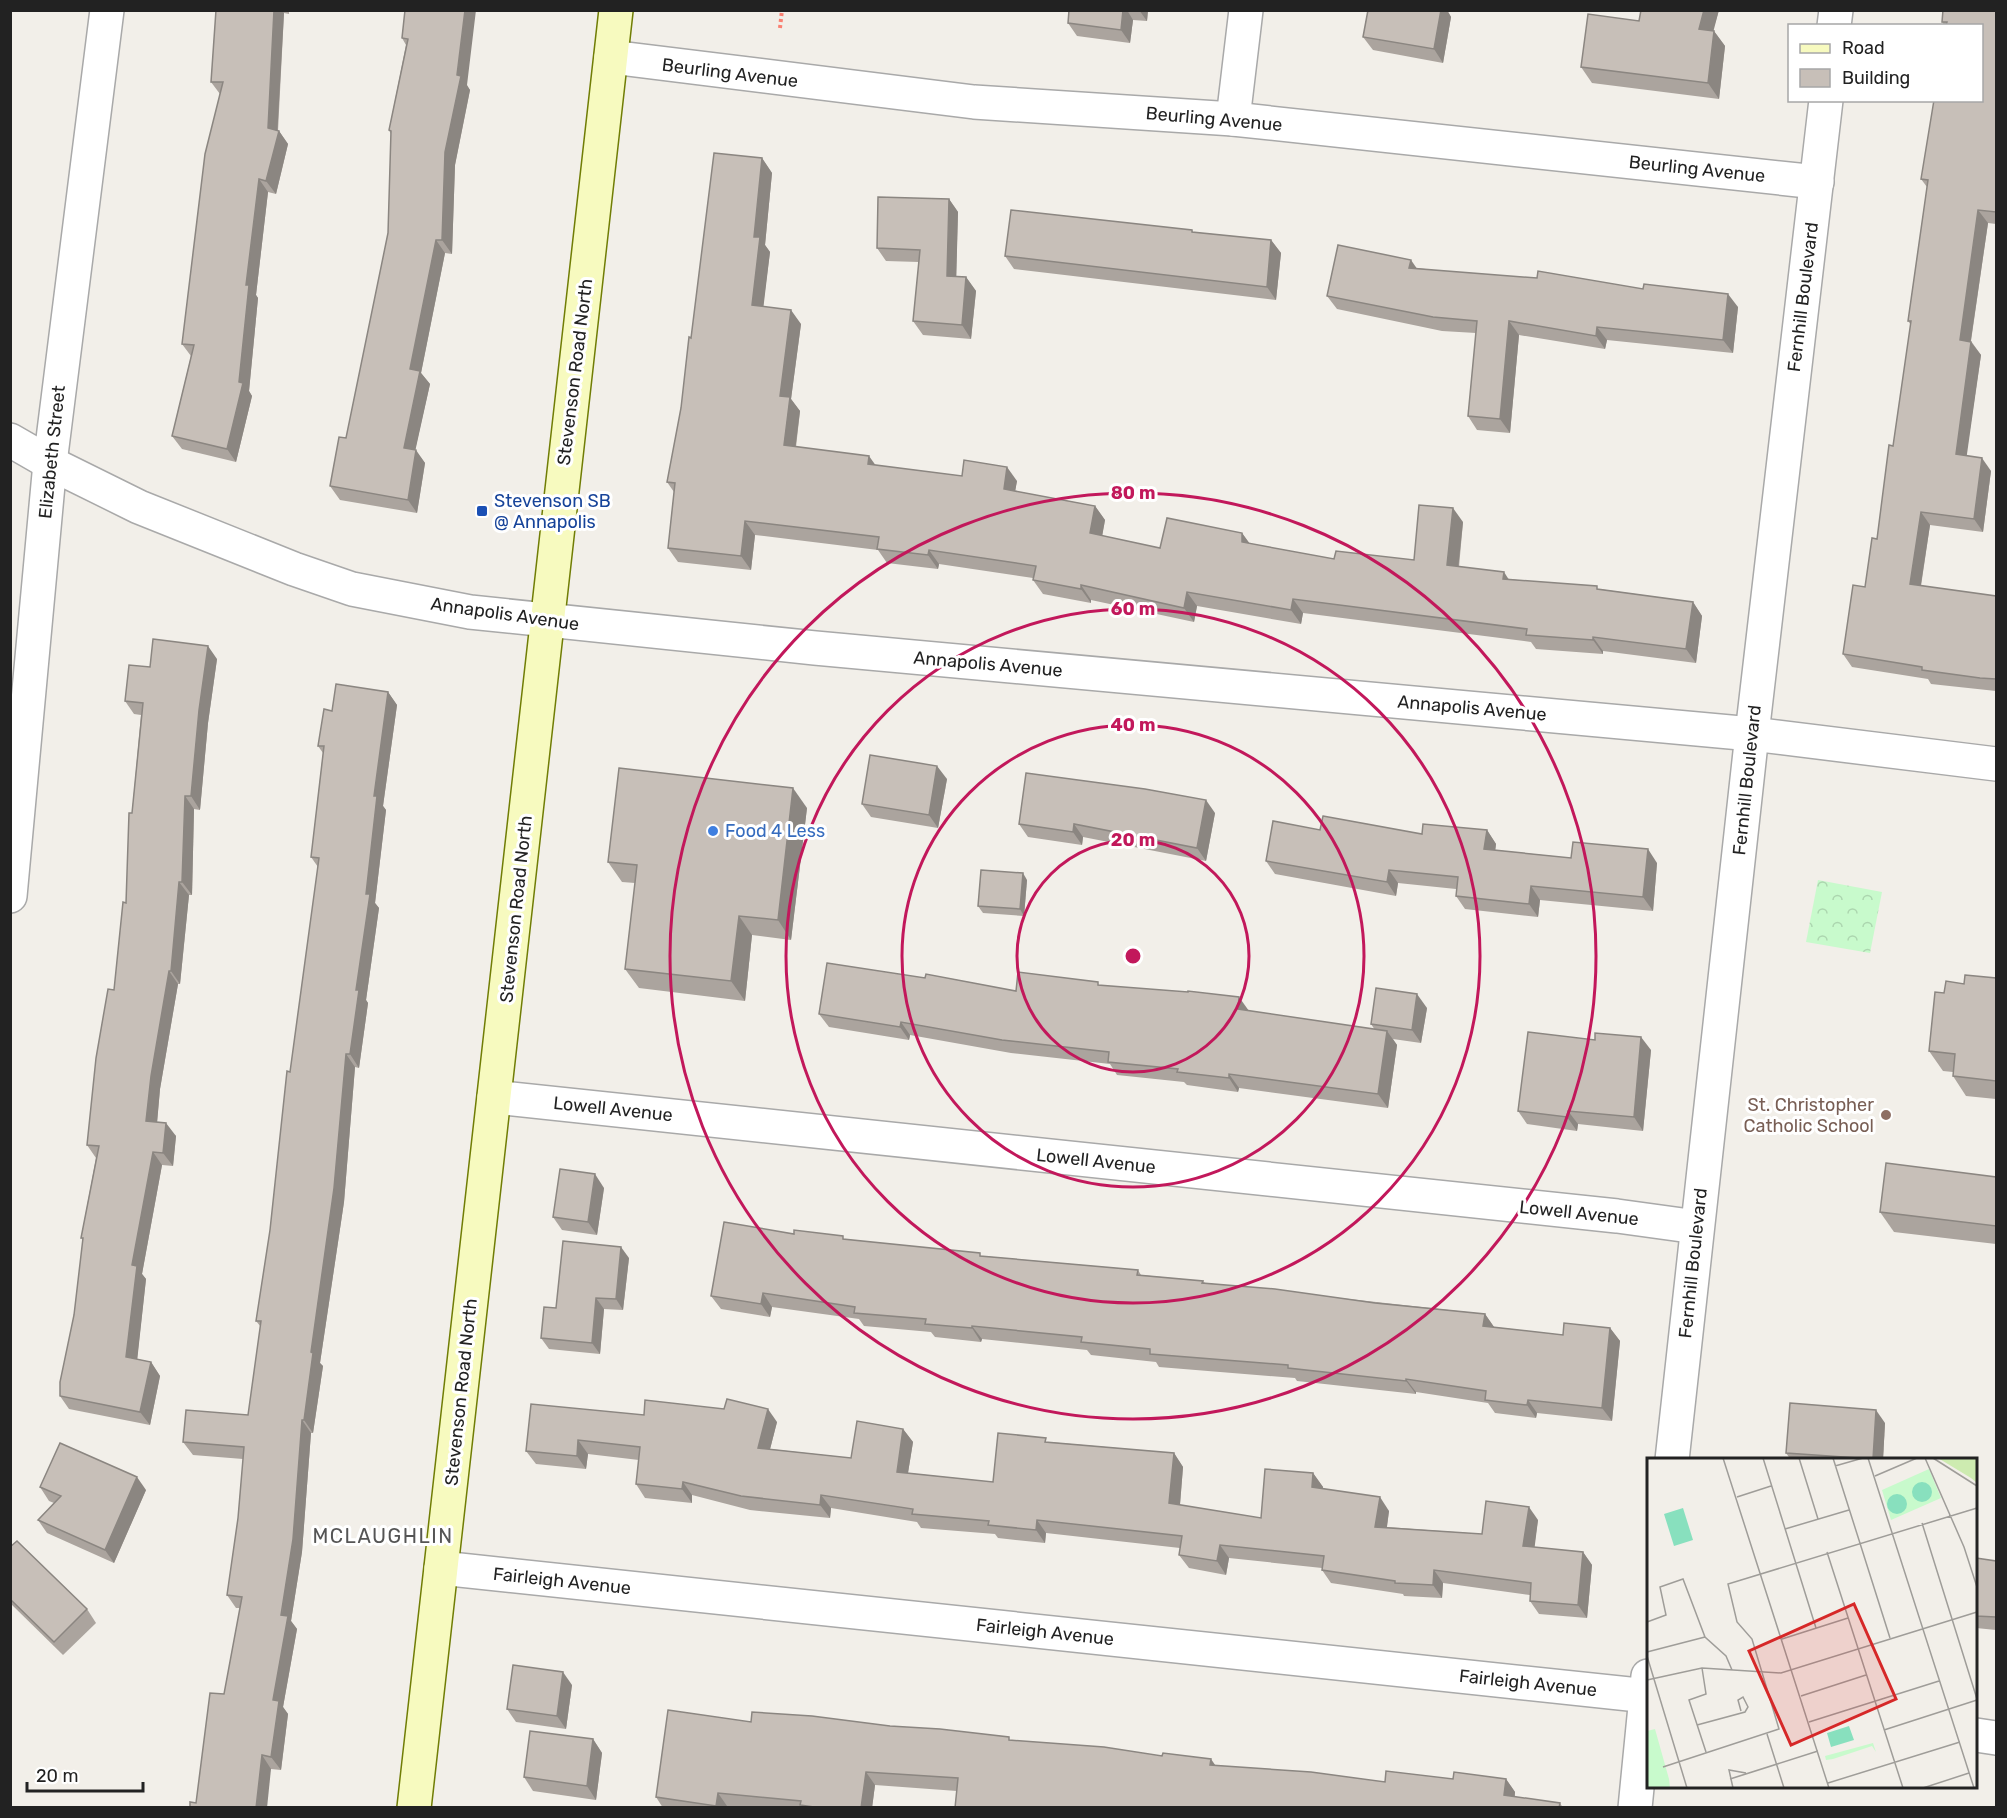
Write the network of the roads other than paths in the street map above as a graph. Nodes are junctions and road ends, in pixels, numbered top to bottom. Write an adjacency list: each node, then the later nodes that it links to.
1 (107, 10): 9 (street, Elizabeth Street)
2 (616, 10): 4 (main road, Stevenson Road North)
3 (1246, 10): 6 (street)
4 (611, 57): 6 (street, Beurling Avenue); 10 (main road, Stevenson Road North)
5 (1826, 102): 7 (street, Fernhill Boulevard)
6 (1233, 119): 7 (street, Beurling Avenue)
7 (1817, 182): 11 (street, Fernhill Boulevard)
8 (10, 440): 9 (street, Annapolis Avenue)
9 (50, 464): 10 (street, Annapolis Avenue); 13 (street, Elizabeth Street)
10 (547, 620): 11 (street, Annapolis Avenue); 14 (main road, Stevenson Road North)
11 (1752, 734): 12 (street, Annapolis Avenue); 15 (street, Fernhill Boulevard)
12 (1996, 764)
13 (10, 896)
14 (494, 1097): 15 (street, Lowell Avenue); 17 (main road, Stevenson Road North)
15 (1697, 1227): 16 (street, Fernhill Boulevard)
16 (1672, 1458)
17 (441, 1568): 18 (street, Fairleigh Avenue); 22 (main road, Stevenson Road North)
18 (1647, 1690)
19 (1647, 1699): 23 (street)
20 (1977, 1735): 21 (street)
21 (1996, 1738)
22 (414, 1808)
23 (1635, 1808)

